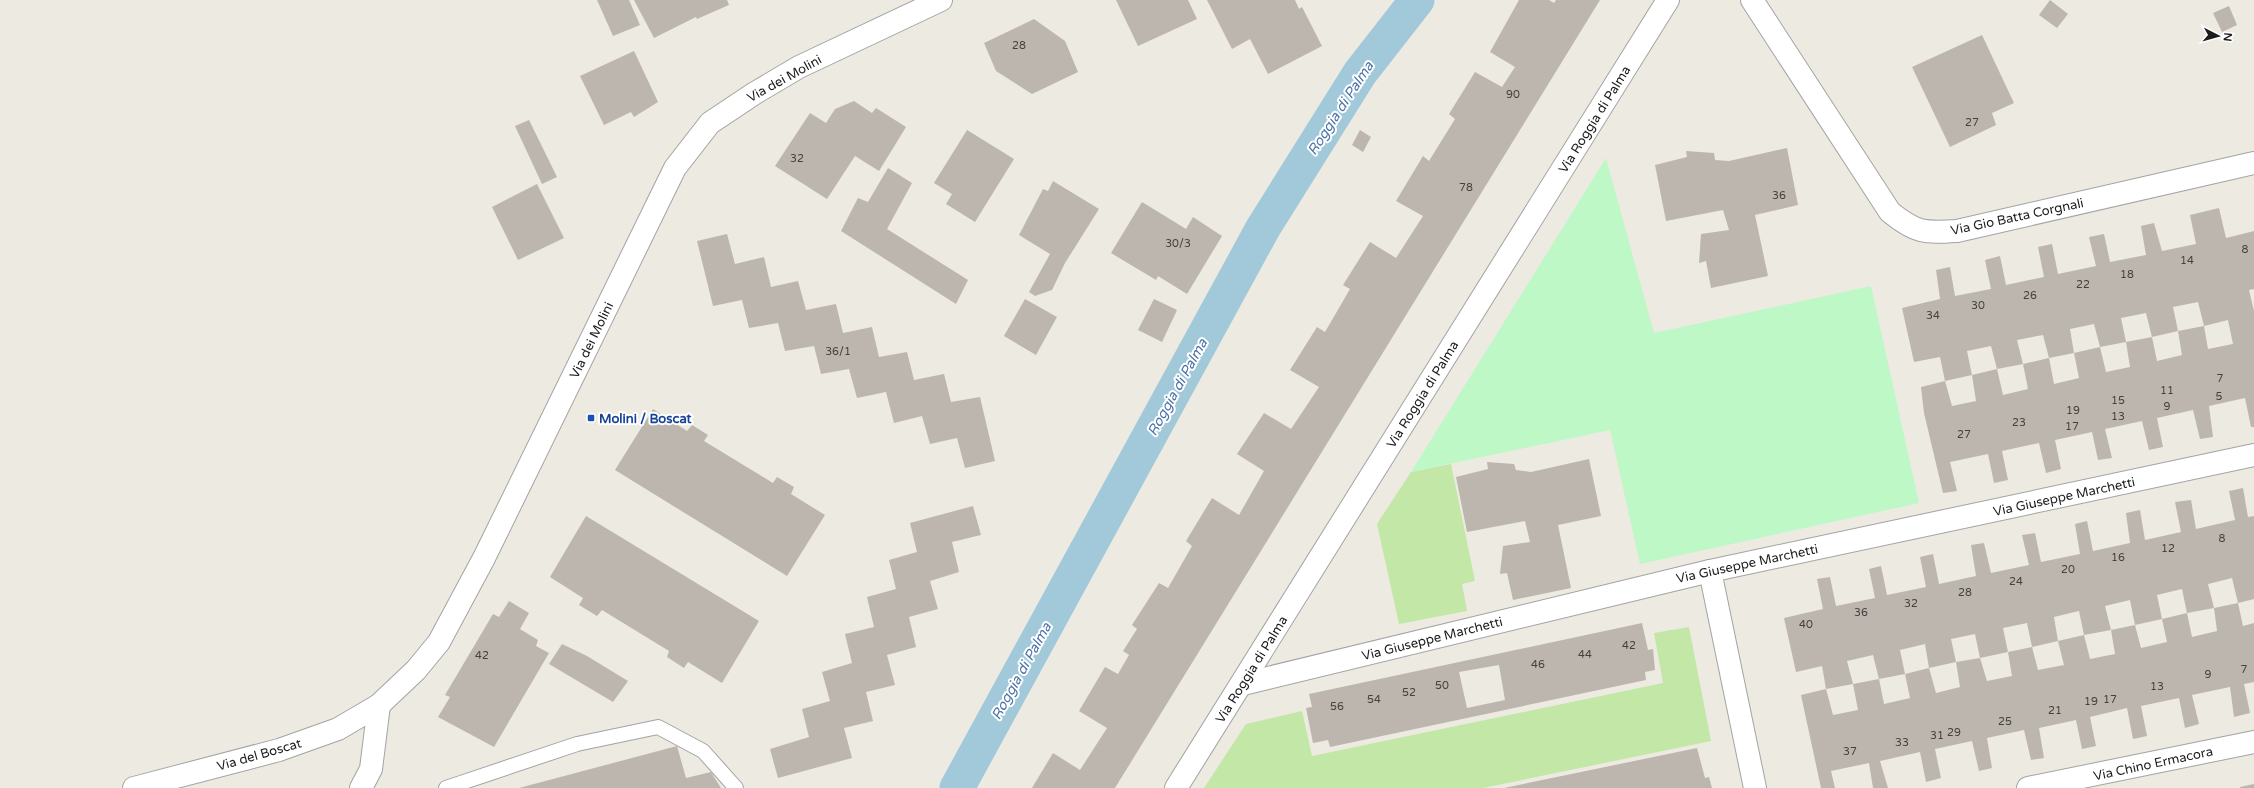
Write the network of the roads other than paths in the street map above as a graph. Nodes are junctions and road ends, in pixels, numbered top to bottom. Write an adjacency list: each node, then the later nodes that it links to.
1 (941, 0): 8 (street, Via dei Molini)
2 (1668, 0): 7 (street, Via Roggia di Palma)
3 (1752, 0): 4 (street, Via Gio Batta Corgnali)
4 (2254, 163)
5 (2254, 456): 6 (street, Via Giuseppe Marchetti)
6 (1710, 571): 7 (street, Via Giuseppe Marchetti); 15 (street)
7 (1243, 684): 14 (street, Via Roggia di Palma)
8 (379, 705): 10 (street, Via del Boscat); 11 (street)
9 (2254, 742): 16 (street, Via Chino Ermacora)
10 (134, 788)
11 (361, 788)
12 (446, 788): 13 (lane)
13 (736, 788)
14 (1176, 788)
15 (1755, 788)
16 (2028, 788)

